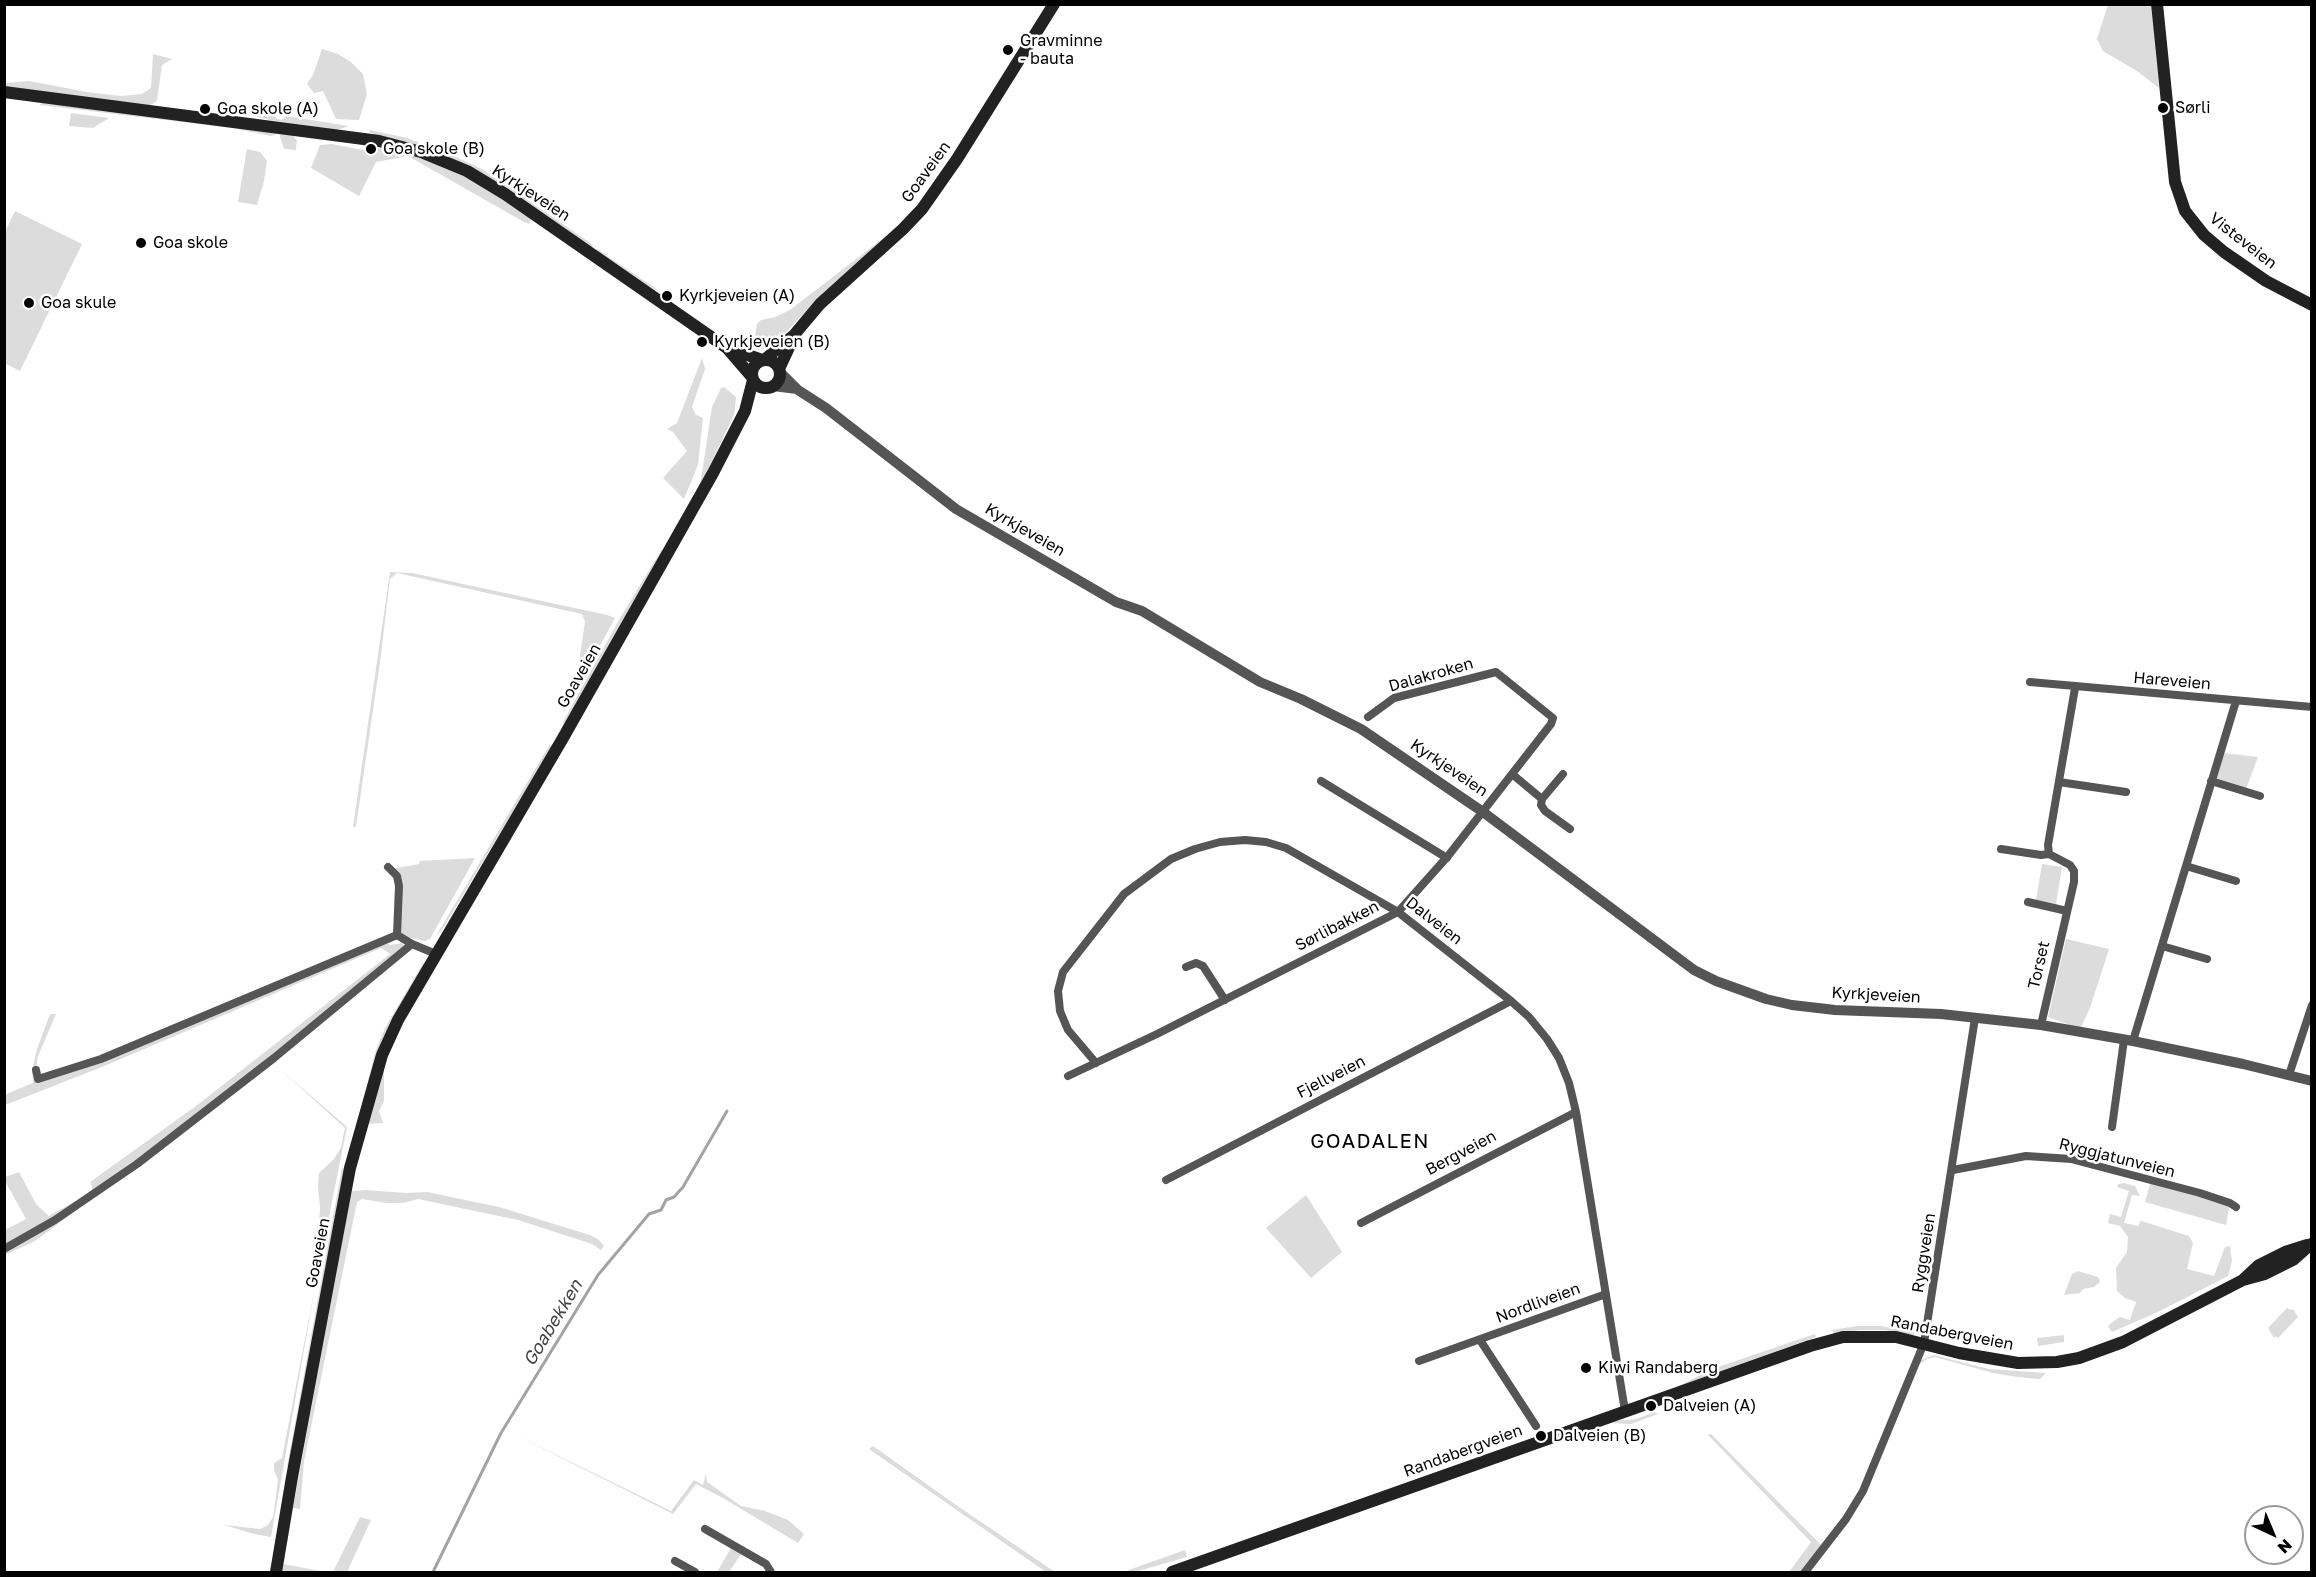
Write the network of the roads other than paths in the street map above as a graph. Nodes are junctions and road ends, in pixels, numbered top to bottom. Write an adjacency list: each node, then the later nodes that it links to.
1 (1054, 4): 5 (main road, Goaveien)
2 (2157, 4): 4 (main road, Visteveien)
3 (4, 92): 6 (main road, Kyrkjeveien)
4 (2312, 305)
5 (794, 335): 7 (main road, Goaveien); 8 (main road, Goaveien)
6 (727, 348): 7 (main road, Kyrkjeveien); 9 (main road, Kyrkjeveien)
7 (763, 360): 8 (main road); 9 (main road, Goaveien)
8 (779, 371): 10 (main road, Goaveien); 11 (street, Kyrkjeveien)
9 (752, 378): 10 (main road); 12 (main road, Goaveien)
10 (770, 387): 11 (street, Kyrkjeveien); 12 (main road, Goaveien)
11 (798, 390): 26 (street, Kyrkjeveien)
12 (745, 411): 40 (main road, Goaveien)
13 (2030, 682): 14 (street, Hareveien)
14 (2075, 688): 15 (street, Hareveien); 22 (street)
15 (2236, 701): 16 (street, Hareveien); 21 (street)
16 (2312, 708)
17 (1368, 717): 18 (street, Dalakroken)
18 (1512, 774): 25 (street); 26 (street, Dalakroken)
19 (1563, 774): 25 (street)
20 (1322, 781): 30 (street)
21 (2211, 781): 24 (street); 31 (street)
22 (2059, 782): 23 (street); 29 (street)
23 (2126, 792)
24 (2260, 796)
25 (1542, 798): 27 (street)
26 (1483, 812): 30 (street, Sørlibakken); 46 (street, Kyrkjeveien)
27 (1570, 829)
28 (2001, 849): 29 (street, Torset)
29 (2049, 854): 35 (street, Torset)
30 (1447, 858): 36 (street, Sørlibakken)
31 (2186, 866): 33 (street); 39 (street)
32 (388, 867): 37 (street)
33 (2236, 881)
34 (2028, 902): 35 (street)
35 (2067, 911): 47 (street, Torset)
36 (1398, 912): 43 (street, Sørlibakken); 44 (street, Dalveien); 49 (street, Dalveien)
37 (397, 935): 38 (street); 50 (street)
38 (412, 944): 40 (street); 61 (street)
39 (2162, 946): 41 (street); 48 (street)
40 (436, 954): 70 (main road, Goaveien)
41 (2207, 959)
42 (1186, 967): 43 (street)
43 (1225, 1000): 49 (street, Sørlibakken)
44 (1511, 1001): 54 (street, Dalveien); 57 (street, Fjellveien)
45 (2312, 1005): 51 (street)
46 (1975, 1018): 47 (street, Kyrkjeveien); 56 (street, Ryggveien)
47 (2041, 1025): 48 (street, Kyrkjeveien)
48 (2128, 1040): 51 (street, Kyrkjeveien); 55 (street)
49 (1096, 1063): 52 (street, Sørlibakken)
50 (36, 1070)
51 (2289, 1075): 53 (street, Kyrkjeveien)
52 (1068, 1076)
53 (2312, 1082)
54 (1576, 1112): 59 (street, Bergveien); 62 (street, Dalveien)
55 (2112, 1126)
56 (1953, 1170): 58 (street, Ryggjatunveien); 64 (street, Ryggveien)
57 (1166, 1180)
58 (2236, 1207)
59 (1360, 1223)
60 (2311, 1243): 64 (main road, Randabergveien)
61 (4, 1249)
62 (1606, 1294): 63 (street, Nordliveien); 66 (street, Dalveien)
63 (1480, 1340): 65 (street, Nordliveien); 67 (street, Nordliveien)
64 (1924, 1343): 66 (main road, Randabergveien); 74 (street, Ryggveien)
65 (1419, 1362)
66 (1625, 1411): 73 (main road, Randabergveien)
67 (1536, 1426)
68 (705, 1529): 72 (street)
69 (675, 1561): 71 (street)
70 (276, 1572)
71 (695, 1572)
72 (771, 1572)
73 (1172, 1572)
74 (1805, 1572)

